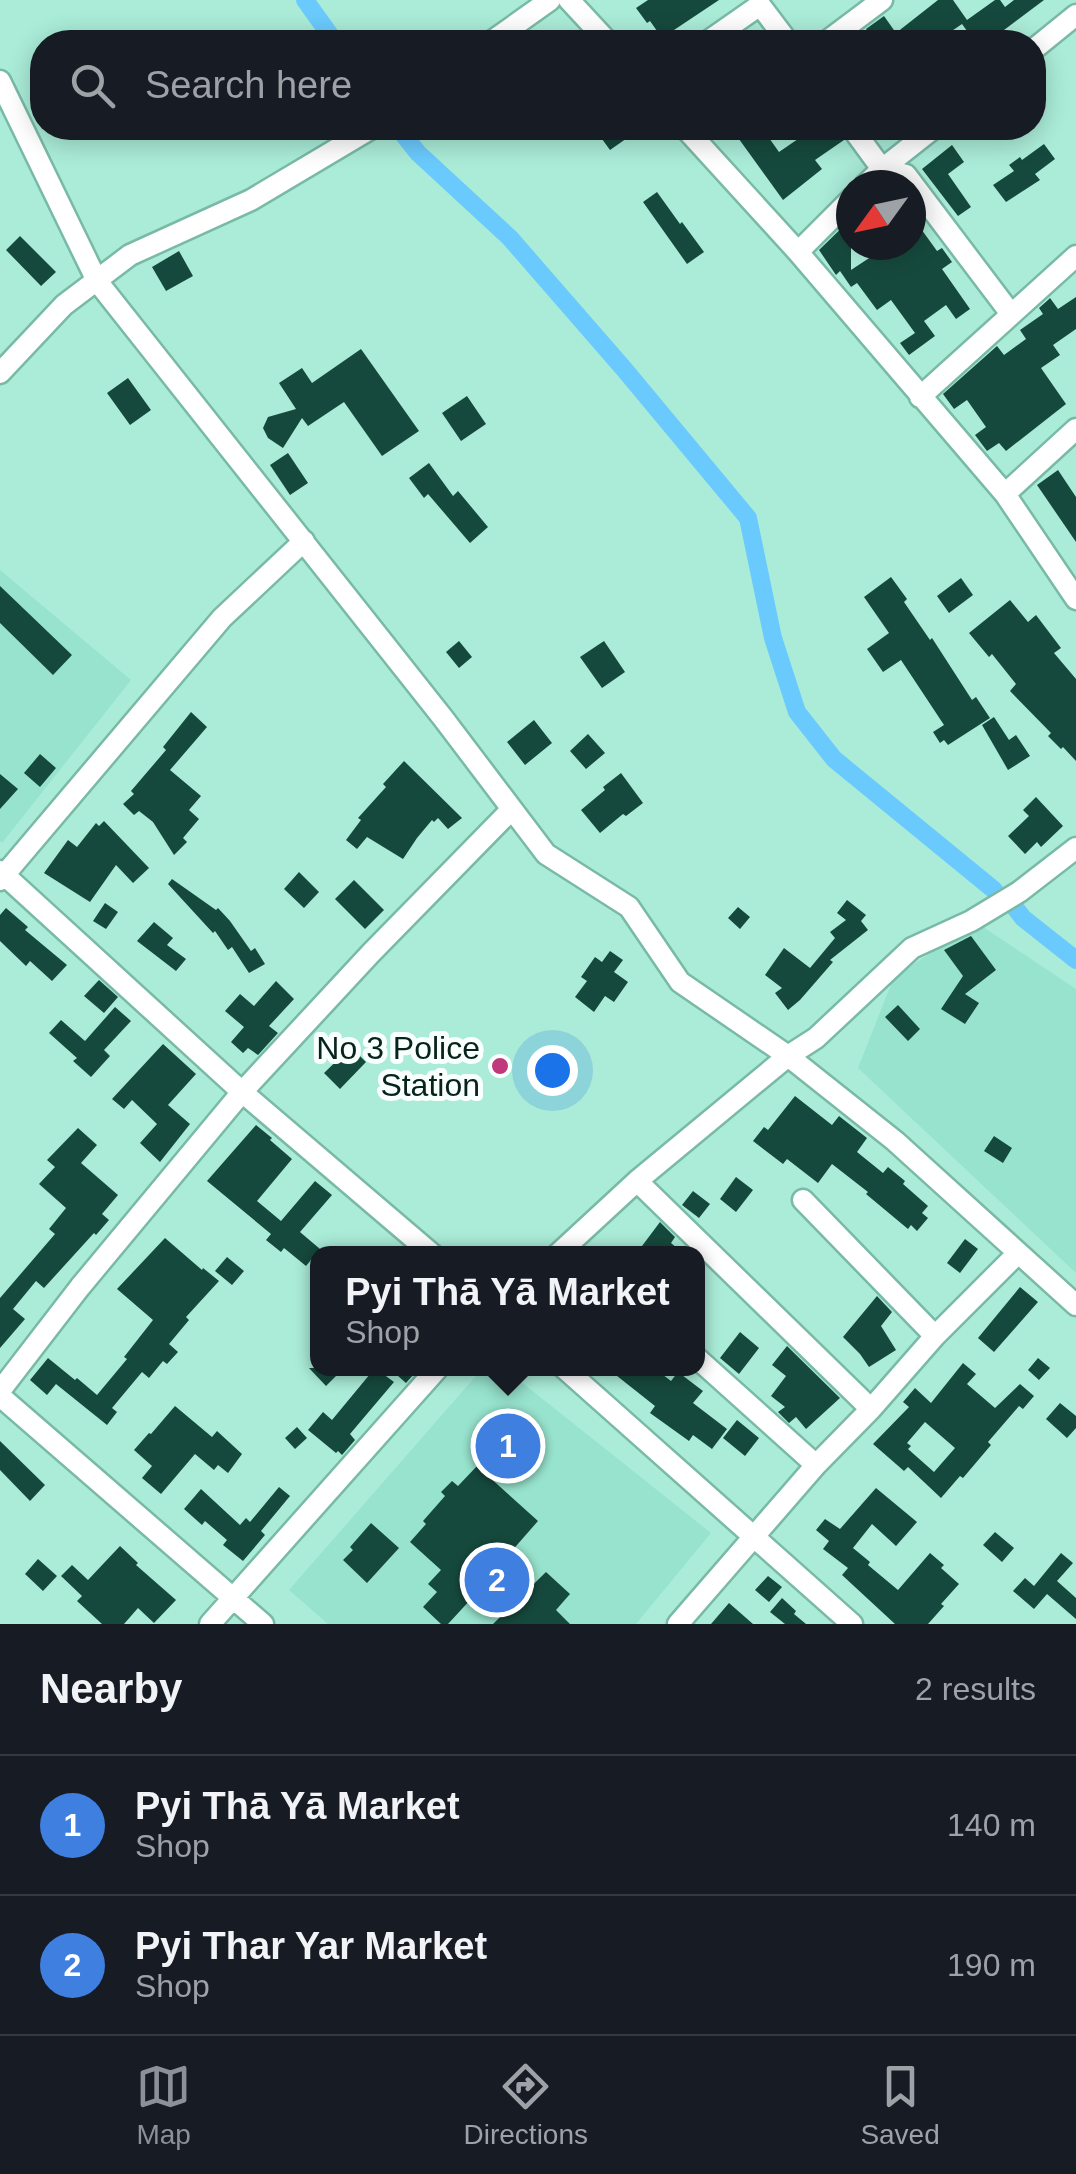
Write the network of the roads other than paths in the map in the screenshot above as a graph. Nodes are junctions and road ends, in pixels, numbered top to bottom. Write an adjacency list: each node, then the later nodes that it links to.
1 (550, 0): 6 (street)
2 (570, 0): 7 (street)
3 (882, 0): 10 (street)
4 (764, 2): 8 (street); 9 (street)
5 (1076, 15): 11 (street)
6 (509, 30)
7 (597, 30)
8 (724, 30)
9 (781, 30)
10 (842, 30)
11 (1046, 39)
12 (0, 81): 21 (street)
13 (352, 140): 21 (street)
14 (696, 140): 19 (street)
15 (861, 140): 17 (street)
16 (918, 140): 17 (street)
17 (882, 168): 22 (street)
18 (836, 214): 19 (street)
19 (798, 252): 24 (street)
20 (1076, 256): 22 (street)
21 (97, 281): 23 (street); 27 (street)
22 (1011, 314): 24 (street)
23 (0, 373)
24 (920, 397): 26 (street)
25 (1076, 429): 26 (street)
26 (1005, 494): 28 (street)
27 (304, 542): 29 (street); 31 (street)
28 (1076, 599)
29 (512, 810): 32 (street); 33 (street)
30 (1076, 848): 32 (street)
31 (2, 876): 33 (street)
32 (788, 1056): 34 (street); 40 (street)
33 (242, 1092): 36 (street); 46 (street)
34 (637, 1180): 37 (street); 39 (street)
35 (803, 1200): 42 (street)
36 (423, 1246)
37 (573, 1246)
38 (705, 1246): 47 (street)
39 (705, 1246)
40 (1018, 1253): 41 (street); 42 (street)
41 (1076, 1305)
42 (935, 1336): 47 (street)
43 (705, 1364): 48 (street)
44 (431, 1376): 50 (street)
45 (573, 1376): 49 (street)
46 (0, 1393): 50 (street)
47 (871, 1408): 48 (street)
48 (816, 1465): 49 (street)
49 (756, 1537): 53 (street); 54 (street)
50 (232, 1596): 51 (street); 52 (street)
51 (210, 1624)
52 (263, 1624)
53 (678, 1624)
54 (852, 1624)

